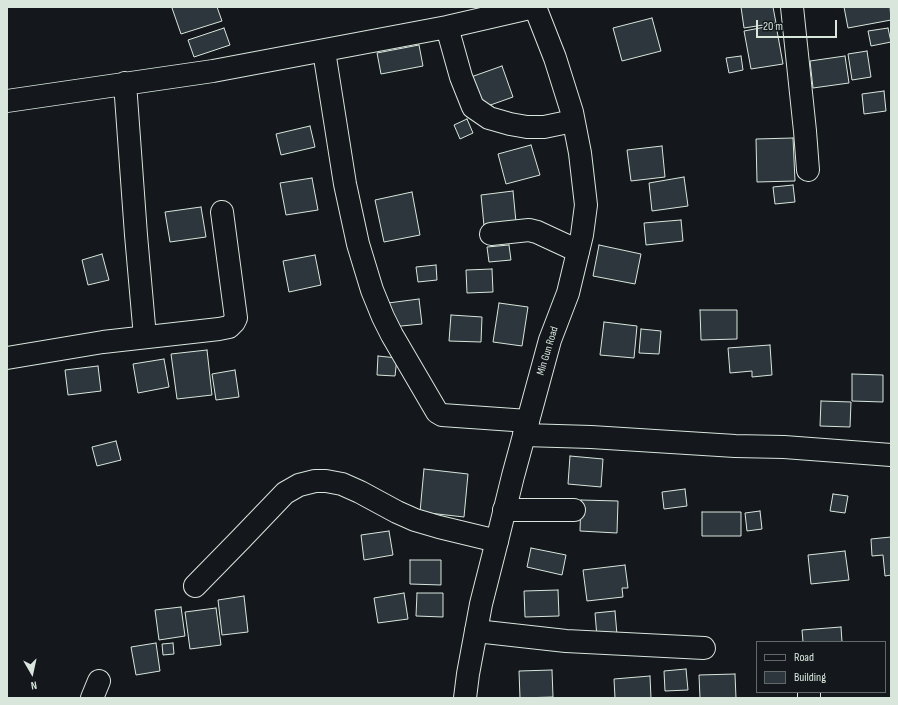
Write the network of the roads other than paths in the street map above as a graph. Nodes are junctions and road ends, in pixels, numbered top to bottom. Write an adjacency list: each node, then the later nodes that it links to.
1 (535, 7): 3 (street); 7 (street, Min Gun Road)
2 (792, 7): 8 (street)
3 (447, 28): 4 (street); 7 (street)
4 (324, 50): 5 (street); 14 (street)
5 (125, 83): 6 (street); 12 (street)
6 (7, 101)
7 (573, 121): 11 (street, Min Gun Road)
8 (808, 170)
9 (222, 212): 12 (street)
10 (491, 234): 11 (street)
11 (578, 251): 14 (street, Min Gun Road)
12 (146, 338): 13 (street)
13 (7, 358)
14 (526, 428): 15 (street); 16 (street, Min Gun Road)
15 (891, 455)
16 (504, 510): 17 (street); 18 (street, Min Gun Road)
17 (574, 510)
18 (497, 541): 19 (street); 20 (street, Min Gun Road)
19 (195, 586)
20 (476, 631): 21 (street); 22 (street, Min Gun Road)
21 (704, 648)
22 (466, 698)

